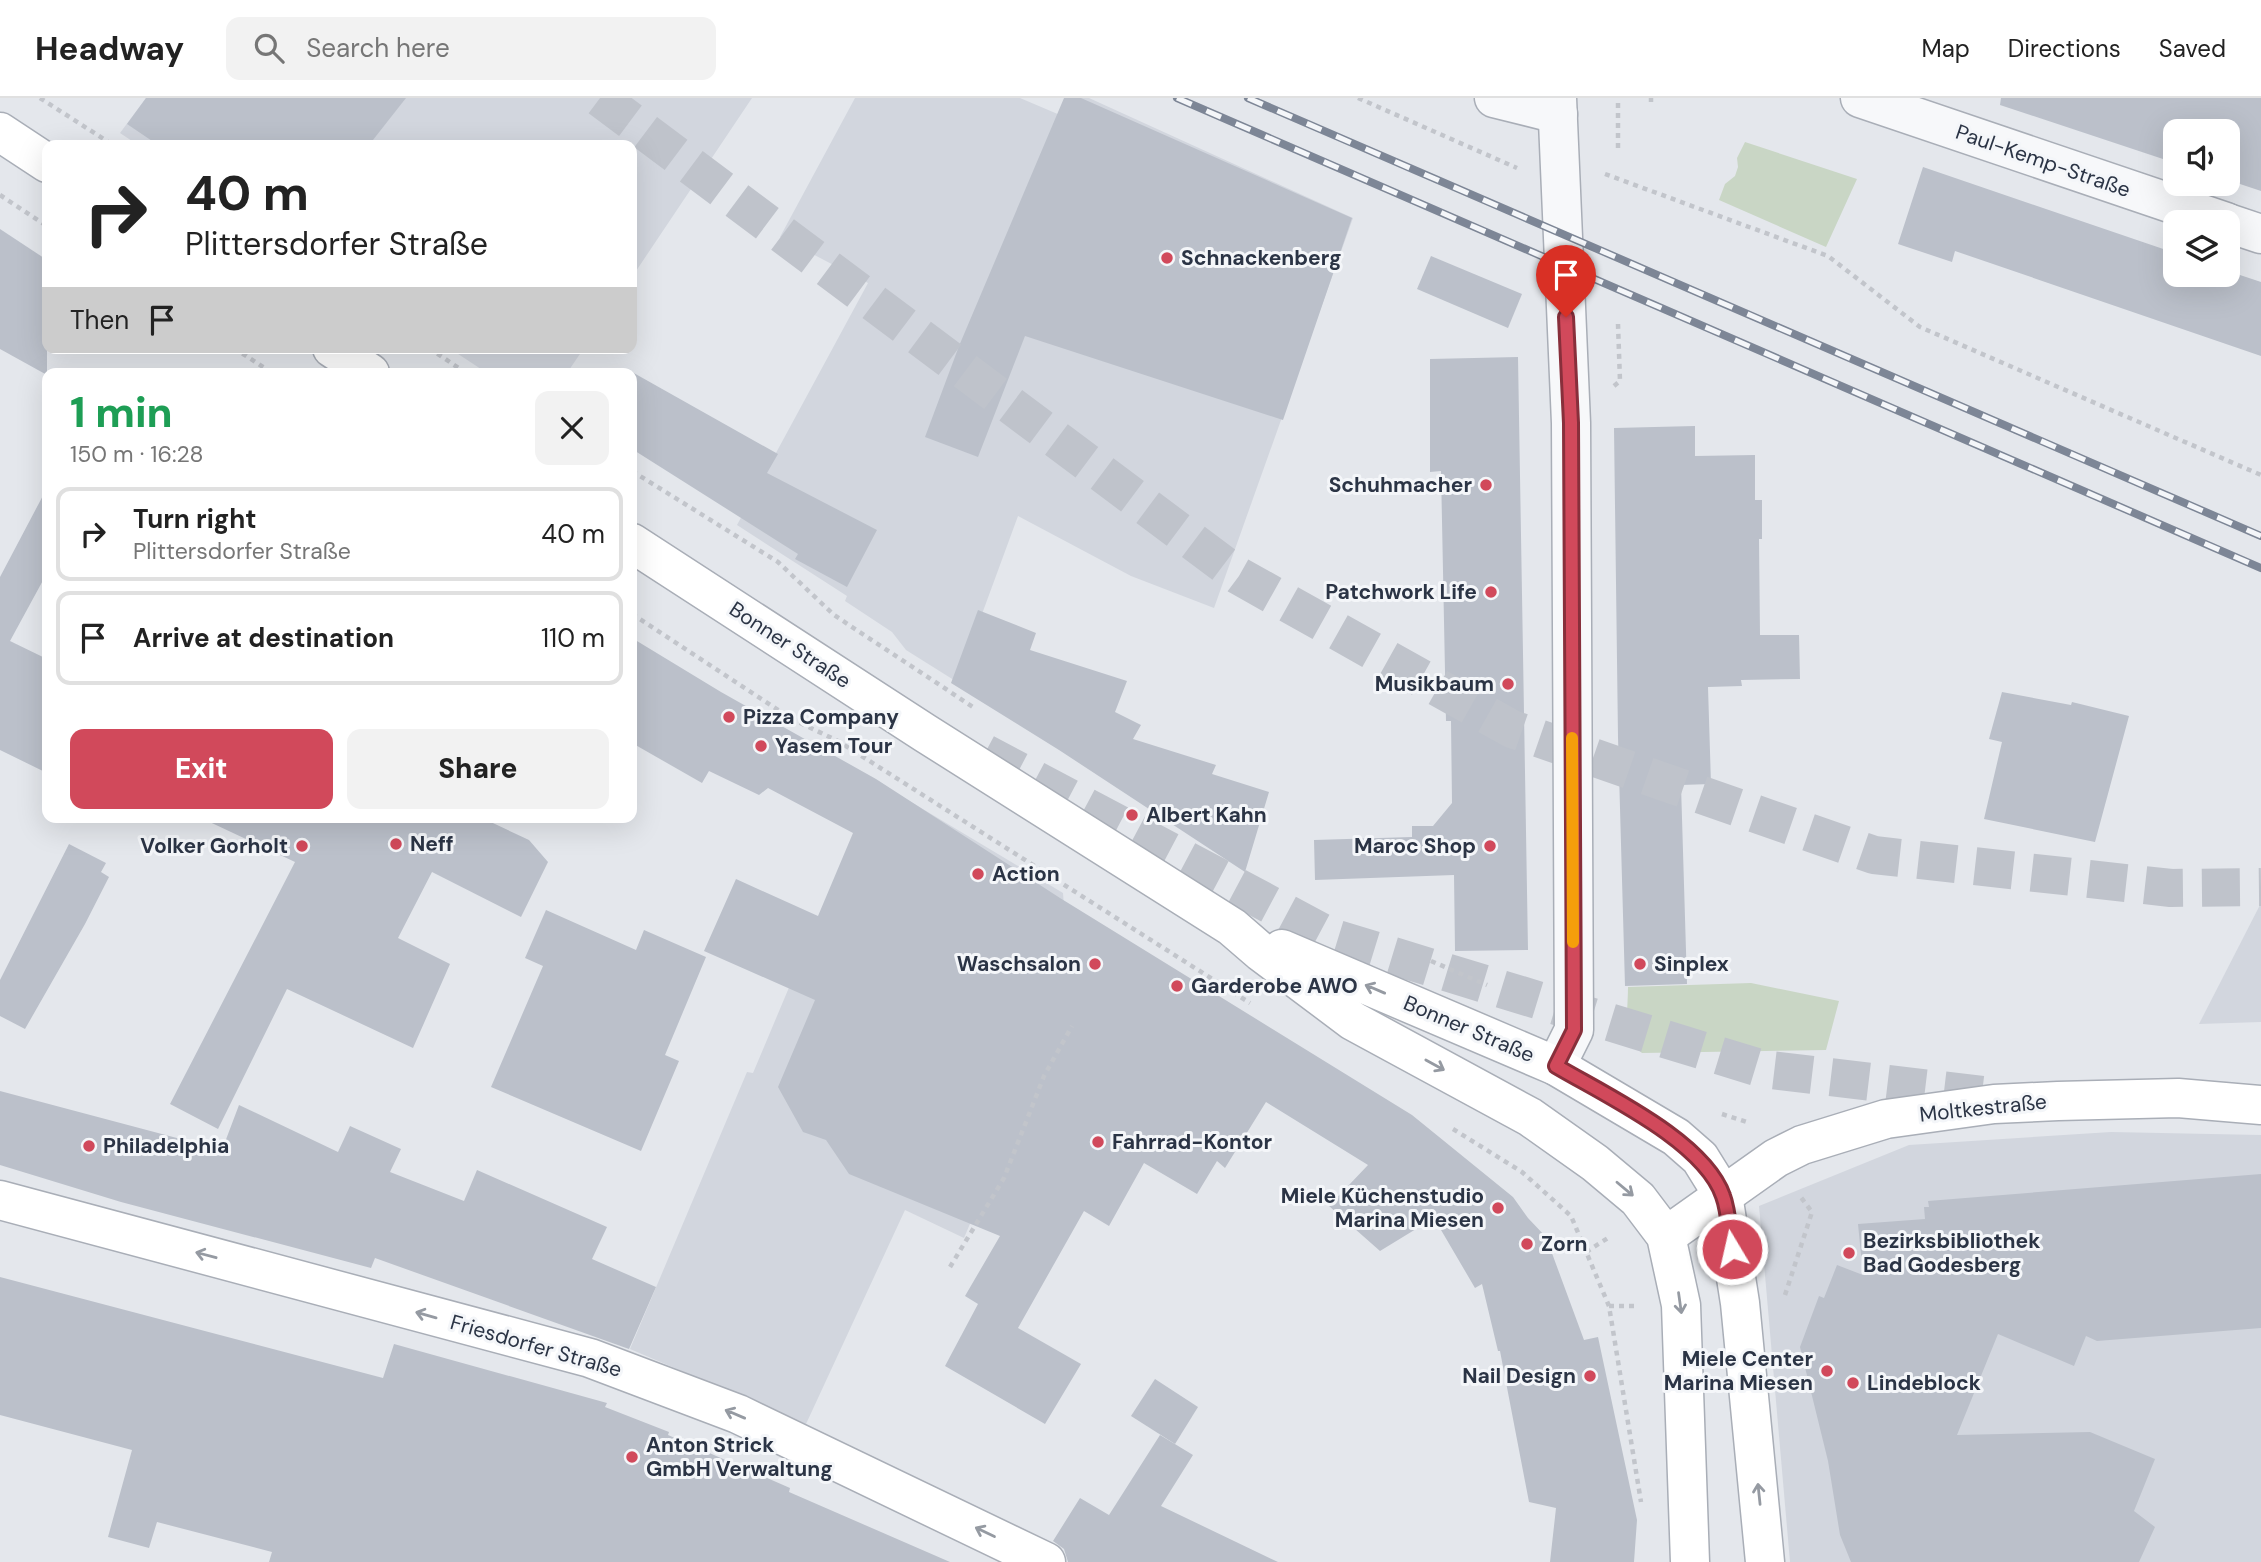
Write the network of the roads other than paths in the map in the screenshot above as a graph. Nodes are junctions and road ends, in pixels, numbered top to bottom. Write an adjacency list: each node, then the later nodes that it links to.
1 (1494, 98): 3 (street)
2 (1860, 98): 6 (street, Paul-Kemp-Straße)
3 (1558, 106): 13 (street)
4 (0, 132): 5 (main road)
5 (42, 160)
6 (2189, 210)
7 (2240, 227): 8 (street, Paul-Kemp-Straße)
8 (2261, 234)
9 (341, 354): 10 (main road)
10 (362, 368)
11 (637, 546): 12 (main road, Bonner Straße)
12 (1231, 927): 13 (main road, Bonner Straße, one-way to 12); 17 (main road, Bonner Straße, one-way to 17)
13 (1556, 1066): 15 (main road, Bonner Straße)
14 (2261, 1105): 15 (main road, Moltkestraße)
15 (1723, 1195): 17 (main road, Moltkestraße); 20 (main road, Bonner Straße, one-way to 15)
16 (0, 1200): 18 (main road, Friesdorfer Straße, one-way to 16)
17 (1666, 1236): 19 (main road, Bonner Straße, one-way to 19)
18 (1046, 1562)
19 (1690, 1562)
20 (1765, 1562)

